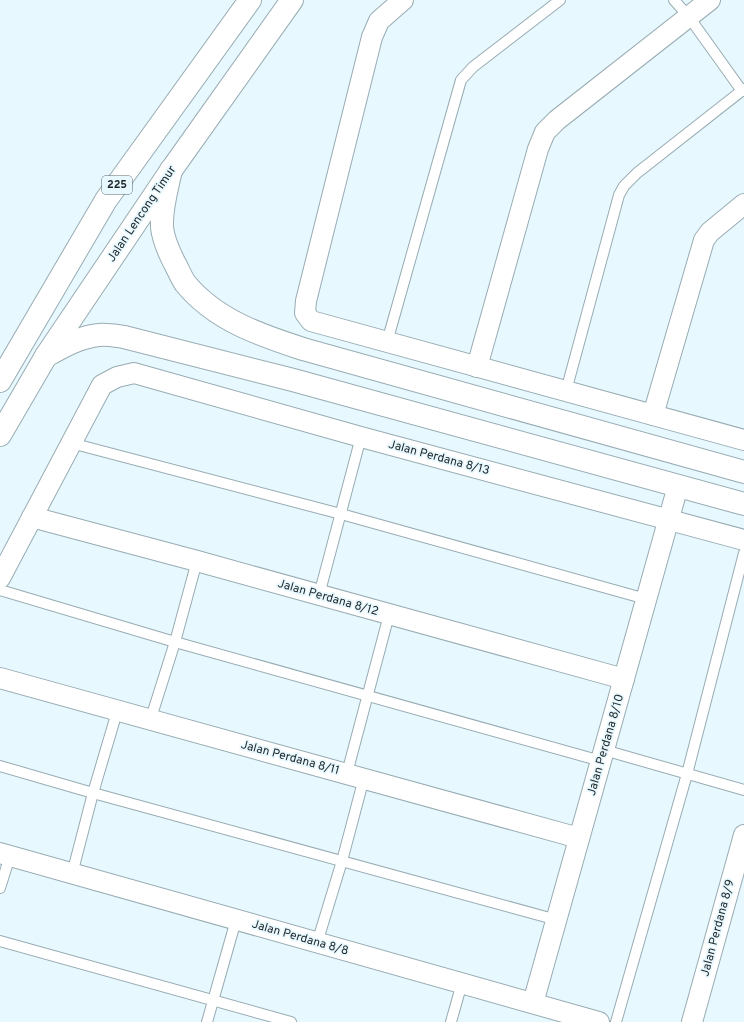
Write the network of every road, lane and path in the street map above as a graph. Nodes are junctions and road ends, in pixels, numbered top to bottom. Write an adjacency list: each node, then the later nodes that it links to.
1 (250, 0): 16 (main road, 225)
2 (292, 0): 9 (main road, Jalan Lencong Timur)
3 (403, 0): 11 (street)
4 (560, 0): 11 (lane)
5 (674, 0): 7 (lane)
6 (710, 0): 7 (street)
7 (689, 17): 8 (lane); 14 (street)
8 (743, 90): 17 (lane)
9 (172, 169): 12 (main road); 13 (main road, Jalan Lencong Timur)
10 (744, 204): 18 (street)
11 (387, 342): 14 (street)
12 (303, 349): 15 (main road); 23 (main road)
13 (46, 356): 15 (main road); 19 (main road, Jalan Lencong Timur)
14 (477, 368): 17 (street)
15 (293, 380): 24 (main road)
16 (0, 381)
17 (566, 391): 18 (street)
18 (653, 415): 21 (street)
19 (0, 435)
20 (361, 437): 22 (street, Jalan Perdana 8/13); 26 (lane); 28 (street, Jalan Perdana 8/13)
21 (744, 440)
22 (71, 443): 26 (lane); 27 (street)
23 (744, 472)
24 (678, 486): 25 (main road); 28 (street, Jalan Perdana 8/10)
25 (744, 504)
26 (341, 514): 34 (lane); 35 (lane)
27 (32, 517): 31 (street, Jalan Perdana 8/12); 32 (street)
28 (669, 520): 29 (street, Jalan Perdana 8/13); 35 (street, Jalan Perdana 8/10)
29 (744, 540)
30 (744, 553): 45 (lane)
31 (197, 561): 34 (street, Jalan Perdana 8/12); 37 (lane)
32 (0, 578)
33 (0, 590): 37 (lane)
34 (319, 595): 36 (street, Jalan Perdana 8/12)
35 (646, 598): 39 (street, Jalan Perdana 8/10)
36 (389, 615): 39 (street, Jalan Perdana 8/12); 40 (lane)
37 (175, 642): 40 (lane); 42 (lane)
38 (0, 678): 41 (street, Jalan Perdana 8/11)
39 (624, 679): 43 (street, Jalan Perdana 8/10)
40 (368, 695): 43 (lane); 46 (lane)
41 (117, 712): 42 (street, Jalan Perdana 8/11); 48 (lane)
42 (150, 721): 46 (street, Jalan Perdana 8/11)
43 (603, 756): 45 (lane); 50 (street, Jalan Perdana 8/10)
44 (0, 766): 48 (lane)
45 (687, 774): 47 (lane); 66 (lane)
46 (355, 776): 50 (street, Jalan Perdana 8/11); 52 (lane)
47 (744, 790)
48 (93, 793): 52 (lane); 53 (lane)
49 (744, 835): 67 (street, Jalan Perdana 8/9)
50 (580, 838): 56 (street, Jalan Perdana 8/10)
51 (5, 855): 53 (street, Jalan Perdana 8/8); 54 (lane)
52 (342, 861): 56 (lane); 58 (lane)
53 (72, 874): 55 (street, Jalan Perdana 8/8)
54 (0, 888)
55 (236, 920): 58 (street, Jalan Perdana 8/8); 60 (lane)
56 (556, 920): 61 (street, Jalan Perdana 8/10)
57 (0, 941): 60 (lane)
58 (317, 942): 59 (street, Jalan Perdana 8/8)
59 (462, 984): 61 (street, Jalan Perdana 8/8); 64 (lane)
60 (214, 1000): 62 (lane); 63 (lane)
61 (533, 1003): 65 (street, Jalan Perdana 8/8)
62 (208, 1022)
63 (291, 1022)
64 (451, 1022)
65 (599, 1022)
66 (616, 1022)
67 (692, 1022)

